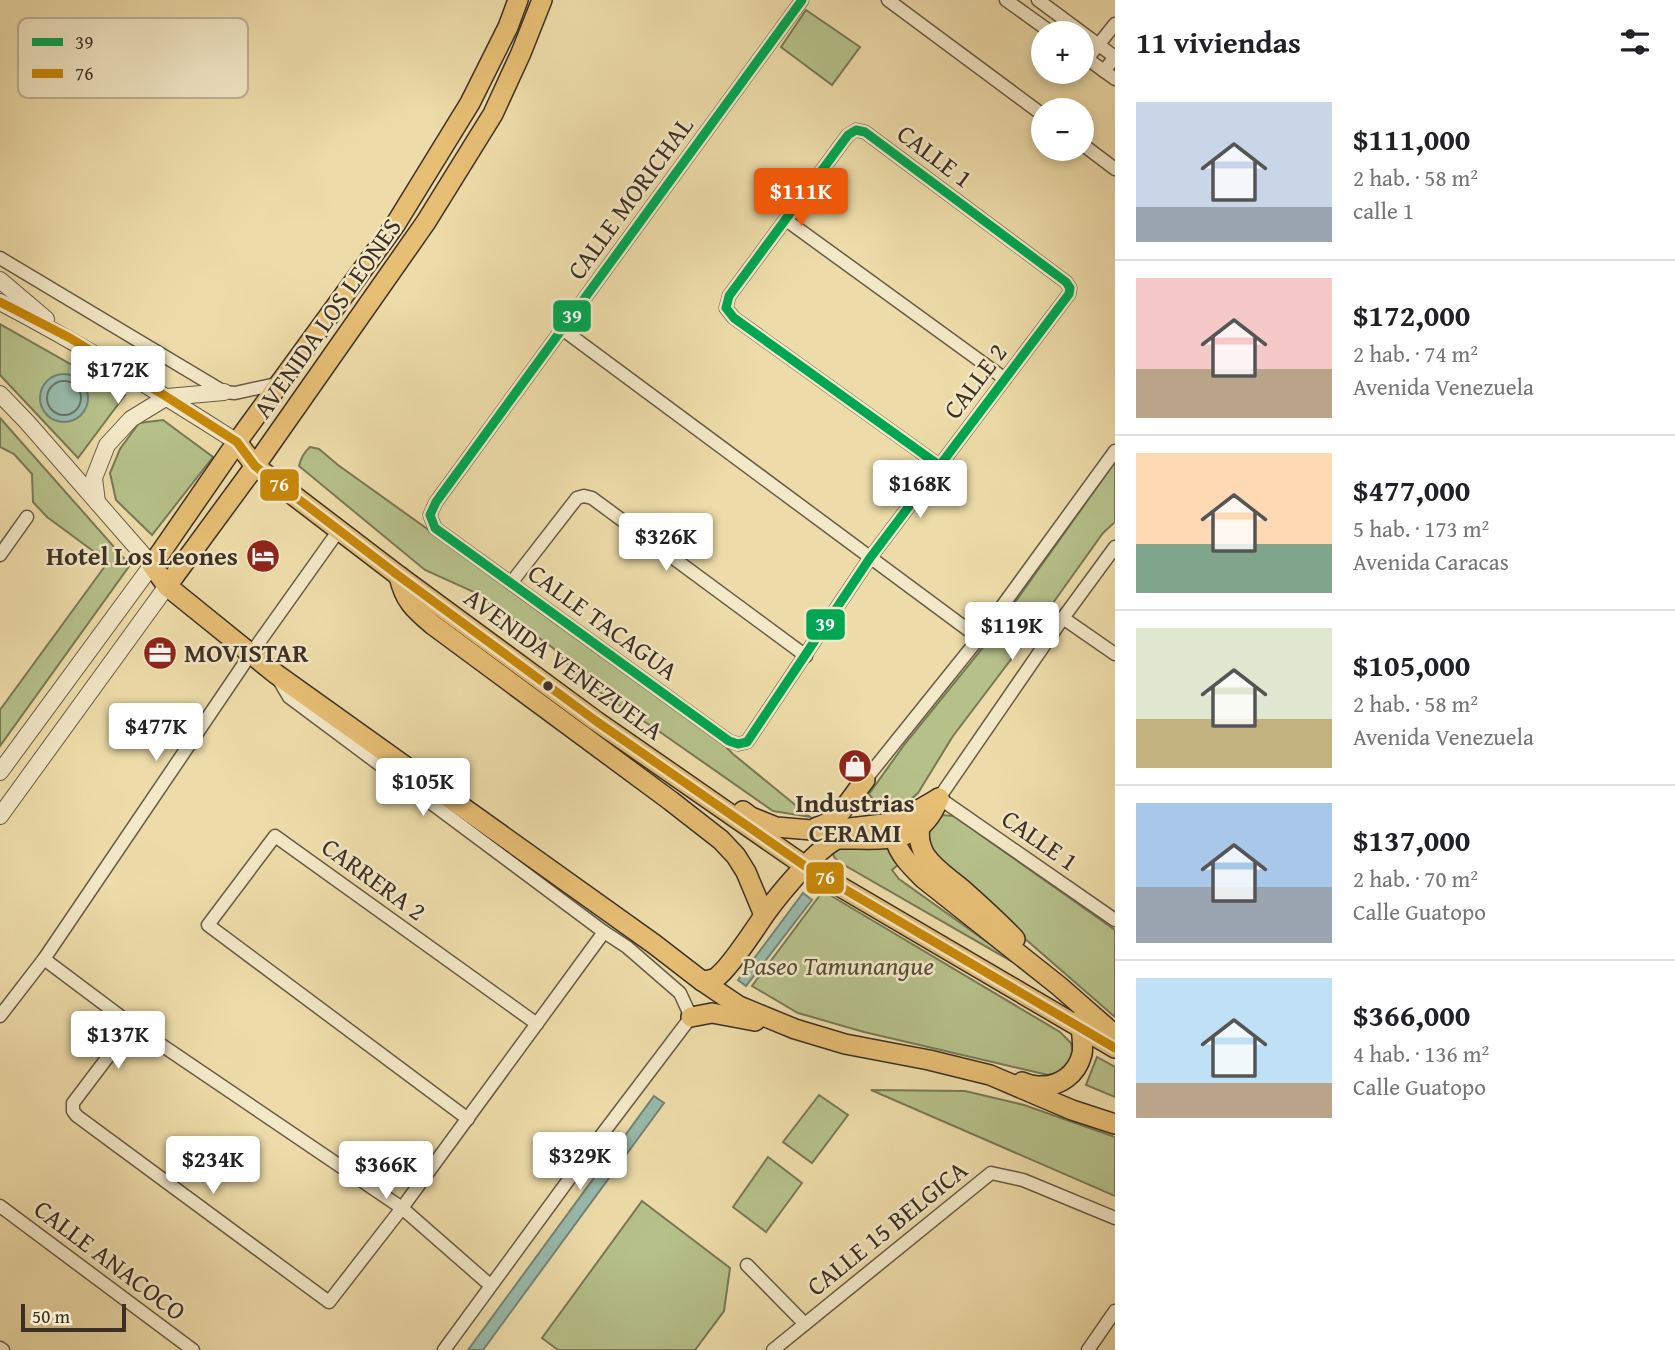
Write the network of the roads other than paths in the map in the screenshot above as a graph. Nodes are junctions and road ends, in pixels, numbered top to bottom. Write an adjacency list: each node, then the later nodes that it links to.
1 (518, 0): 25 (main road, AVENIDA LOS LEONES)
2 (542, 0): 31 (main road, AVENIDA LOS LEONES)
3 (802, 0): 22 (street, CALLE MORICHAL)
4 (888, 0): 14 (street)
5 (1006, 0): 7 (street)
6 (1038, 0): 9 (street)
7 (1035, 21)
8 (1115, 24): 9 (street)
9 (1098, 45): 10 (street); 11 (street)
10 (1094, 48)
11 (1115, 57): 13 (street)
12 (1094, 64): 13 (street)
13 (1110, 75)
14 (1031, 106)
15 (1094, 153): 16 (street)
16 (1115, 169)
17 (786, 220): 20 (street, CALLE 1); 24 (street); 32 (street, CALLE 1)
18 (0, 258): 26 (street)
19 (0, 280): 23 (street)
20 (1070, 288): 24 (street, CALLE 2)
21 (0, 302): 23 (street, AVENIDA VENEZUELA)
22 (562, 330): 35 (street, CALLE MORICHAL); 39 (street)
23 (70, 338): 28 (street, AVENIDA VENEZUELA)
24 (1005, 379): 32 (street, CALLE 2)
25 (281, 383): 26 (street); 29 (main road, AVENIDA LOS LEONES)
26 (224, 393): 28 (street)
27 (0, 394): 33 (street)
28 (167, 397): 29 (street, AVENIDA VENEZUELA); 33 (street)
29 (237, 442): 31 (main road, AVENIDA VENEZUELA); 40 (main road, AVENIDA LOS LEONES)
30 (1115, 450): 45 (street)
31 (255, 466): 36 (main road, AVENIDA VENEZUELA); 43 (main road, AVENIDA LOS LEONES)
32 (940, 466): 39 (street, CALLE 2)
33 (97, 502): 40 (street)
34 (27, 517): 38 (street)
35 (435, 528): 42 (street, CALLE TACAGUA)
36 (339, 530): 41 (main road, AVENIDA VENEZUELA); 46 (street)
37 (1115, 547): 44 (street)
38 (0, 555)
39 (870, 558): 45 (street); 48 (street, CALLE 2)
40 (152, 565): 43 (main road); 52 (street, AVENIDA LOS LEONES)
41 (399, 576): 50 (main road, AVENIDA VENEZUELA); 60 (main road)
42 (511, 583): 48 (street); 51 (street, CALLE TACAGUA)
43 (167, 586): 46 (main road); 55 (street, AVENIDA LOS LEONES)
44 (1063, 618): 47 (street); 54 (street)
45 (979, 638): 53 (street)
46 (250, 654): 49 (main road); 63 (street)
47 (1115, 654)
48 (806, 656): 51 (street, CALLE 2)
49 (276, 674): 62 (street); 64 (main road)
50 (596, 721): 57 (main road); 59 (main road, AVENIDA VENEZUELA)
51 (747, 742)
52 (0, 772)
53 (865, 780): 57 (main road)
54 (939, 798): 56 (main road); 57 (main road); 61 (street, CALLE 1)
55 (0, 816)
56 (920, 828): 58 (main road); 65 (main road)
57 (805, 830)
58 (895, 839): 59 (main road); 65 (main road)
59 (806, 866): 60 (main road); 71 (main road, AVENIDA VENEZUELA)
60 (764, 915): 64 (main road)
61 (1115, 920)
62 (604, 932): 68 (street); 69 (street)
63 (44, 959): 67 (street); 70 (street)
64 (702, 981): 72 (main road)
65 (1059, 986): 66 (main road)
66 (1078, 1003): 71 (main road); 73 (main road)
67 (0, 1016)
68 (691, 1017): 72 (main road); 82 (street)
69 (537, 1024): 76 (street); 76 (street, CARRERA 2)
70 (132, 1025): 79 (street); 79 (street)
71 (1081, 1028): 74 (main road, AVENIDA VENEZUELA); 75 (main road)
72 (795, 1029): 75 (main road)
73 (1115, 1035)
74 (1115, 1048)
75 (990, 1075): 77 (main road)
76 (468, 1119): 79 (street)
77 (1115, 1124)
78 (0, 1206): 85 (street, CALLE ANACOCO)
79 (402, 1208): 82 (street)
80 (1115, 1219): 84 (street, CALLE 15 BELGICA)
81 (747, 1265): 84 (street)
82 (490, 1285): 86 (street)
83 (1115, 1311): 88 (street)
84 (805, 1324): 87 (street, CALLE 15 BELGICA)
85 (193, 1350)
86 (444, 1350)
87 (773, 1350)
88 (1088, 1350)

